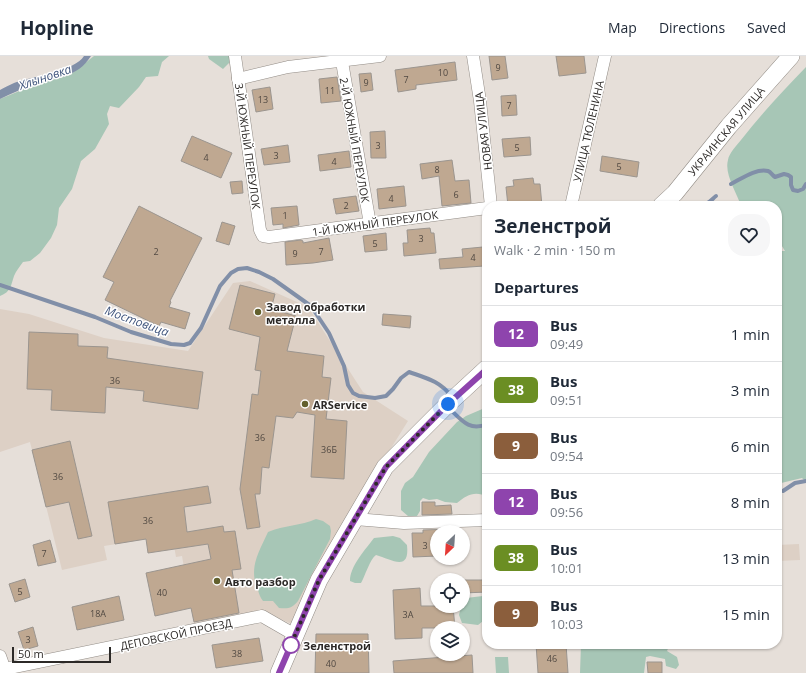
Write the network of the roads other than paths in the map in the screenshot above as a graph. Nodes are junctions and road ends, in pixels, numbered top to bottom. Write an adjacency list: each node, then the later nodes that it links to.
1 (234, 56): 7 (street, 3-Й ЮЖНЫЙ ПЕРЕУЛОК)
2 (380, 56): 6 (street)
3 (473, 56): 8 (street, НОВАЯ УЛИЦА)
4 (605, 56): 9 (street, УЛИЦА ТЮЛЕНИНА)
5 (791, 56): 10 (main road, УКРАИНСКАЯ УЛИЦА)
6 (342, 59): 7 (street); 12 (street, 2-Й ЮЖНЫЙ ПЕРЕУЛОК)
7 (238, 79): 13 (street, 3-Й ЮЖНЫЙ ПЕРЕУЛОК)
8 (491, 201)
9 (572, 201)
10 (666, 201)
11 (482, 209): 12 (street, 1-Й ЮЖНЫЙ ПЕРЕУЛОК)
12 (370, 224): 13 (street, 1-Й ЮЖНЫЙ ПЕРЕУЛОК)
13 (263, 236)
14 (482, 373): 15 (main road)
15 (355, 518): 16 (street); 17 (main road)
16 (482, 520)
17 (295, 635): 19 (street, ДЕПОВСКОЙ ПРОЕЗД); 20 (main road)
18 (0, 656): 19 (street)
19 (4, 671)
20 (279, 673)

